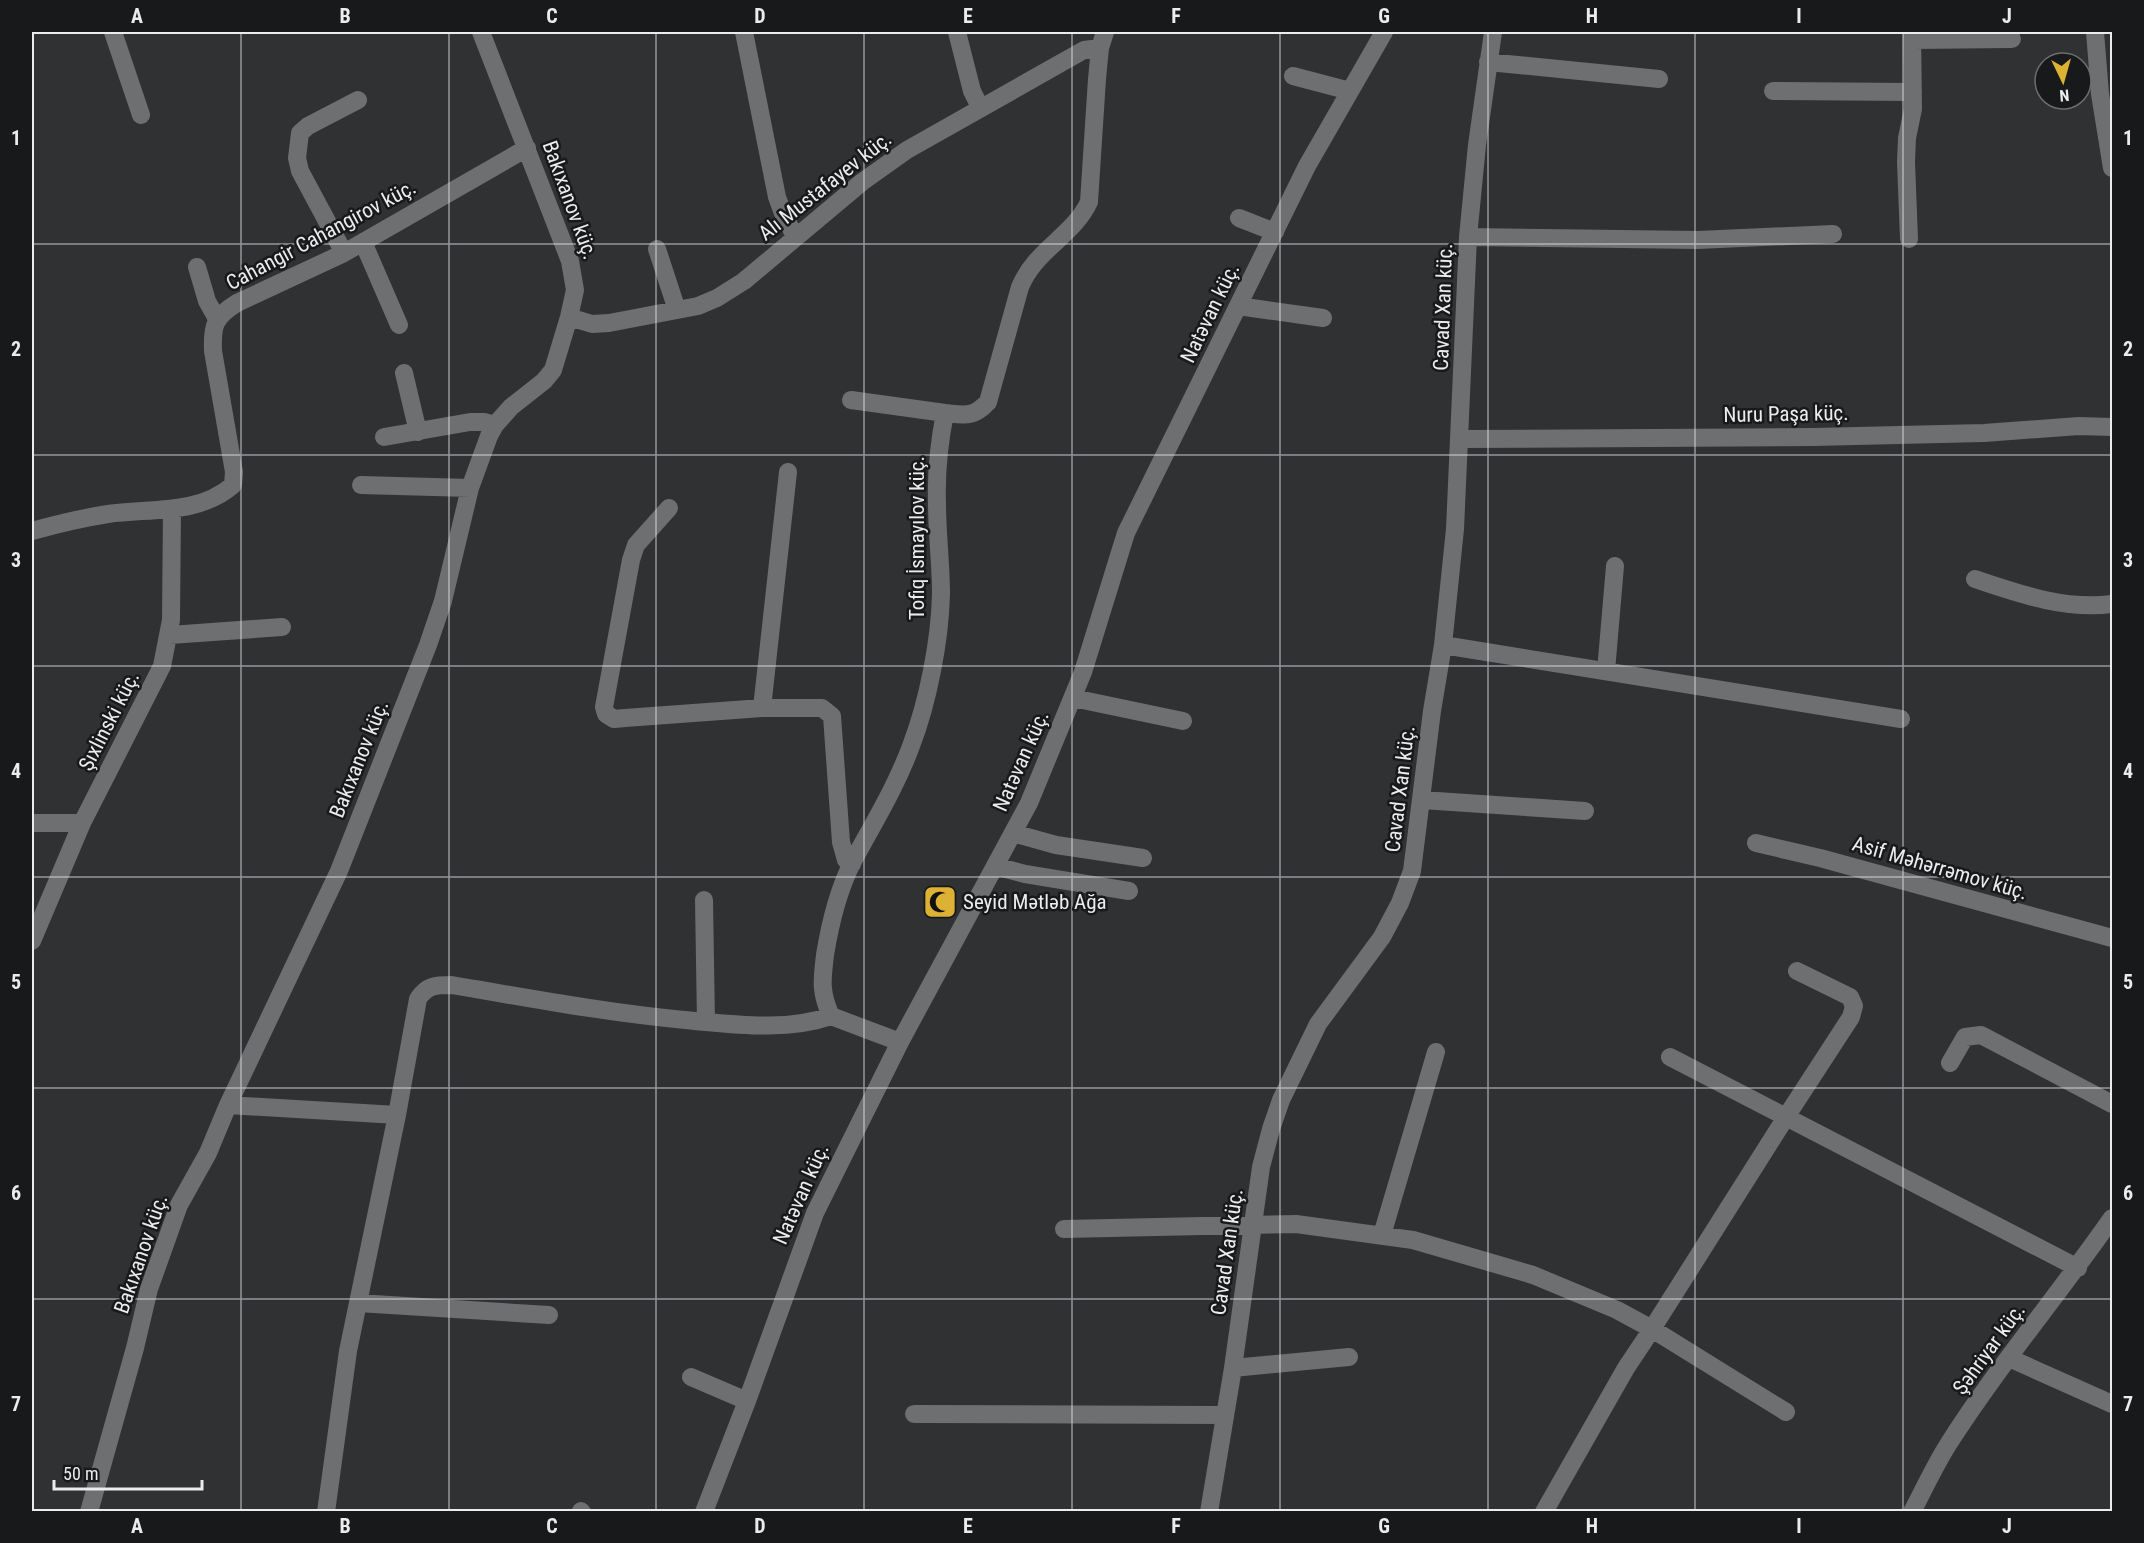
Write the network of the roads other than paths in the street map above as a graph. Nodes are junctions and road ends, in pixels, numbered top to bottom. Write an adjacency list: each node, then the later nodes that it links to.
1 (113, 32): 19 (street)
2 (481, 32): 20 (street, Bakıxanov küç.)
3 (744, 32): 25 (street)
4 (957, 32): 18 (street)
5 (1384, 32): 14 (street, Natəvan küç.)
6 (1493, 32): 11 (street, Cavad Xan küç.)
7 (2095, 32): 21 (street)
8 (1912, 36): 9 (street); 16 (street)
9 (2012, 39)
10 (1103, 40): 18 (street, Alı Mustafayev küç.); 40 (street)
11 (1488, 62): 13 (street); 26 (street, Cavad Xan küç.)
12 (1293, 76): 14 (street)
13 (1659, 79)
14 (1350, 91): 23 (street, Natəvan küç.)
15 (1773, 91): 16 (street)
16 (1913, 92): 27 (street)
17 (358, 100): 30 (street)
18 (980, 107): 25 (street, Alı Mustafayev küç.)
19 (141, 116)
20 (527, 148): 28 (street, Cahangir Cahangirov küç.); 34 (street, Bakıxanov küç.)
21 (2112, 168)
22 (1239, 218): 23 (street)
23 (1275, 232): 32 (street, Natəvan küç.)
24 (1833, 234): 26 (street)
25 (795, 236): 33 (street, Alı Mustafayev küç.)
26 (1468, 237): 45 (street, Cavad Xan küç.)
27 (1910, 239)
28 (363, 242): 30 (street, Cahangir Cahangirov küç.); 37 (street)
29 (657, 249): 33 (street)
30 (344, 253): 36 (street, Cahangir Cahangirov küç.)
31 (197, 267): 36 (street)
32 (1238, 306): 35 (street); 59 (street, Natəvan küç.)
33 (677, 310): 34 (street, Alı Mustafayev küç.)
34 (569, 316): 41 (street, Bakıxanov küç.)
35 (1323, 318)
36 (217, 319): 50 (street, Cahangir Cahangirov küç.)
37 (399, 325)
38 (404, 373): 43 (street)
39 (851, 400): 40 (street)
40 (945, 413): 70 (street, Tofiq İsmayılov küç.)
41 (495, 425): 43 (street); 48 (street, Bakıxanov küç.)
42 (2112, 427): 45 (street, Nuru Paşa küç.)
43 (418, 432): 44 (street)
44 (384, 437)
45 (1460, 439): 57 (street, Cavad Xan küç.)
46 (788, 472): 60 (street)
47 (361, 485): 48 (street)
48 (470, 488): 84 (street, Bakıxanov küç.)
49 (669, 508): 60 (street)
50 (172, 509): 51 (street, Cahangir Cahangirov küç.); 56 (street, Şıxlinski küç.)
51 (32, 531)
52 (1615, 566): 58 (street)
53 (1975, 579): 54 (street)
54 (2112, 604)
55 (282, 627): 56 (street)
56 (170, 635): 66 (street, Şıxlinski küç.)
57 (1443, 645): 58 (street); 63 (street, Cavad Xan küç.)
58 (1606, 671): 61 (street)
59 (1073, 699): 62 (street); 67 (street, Natəvan küç.)
60 (762, 708): 70 (street)
61 (1901, 719)
62 (1183, 722)
63 (1422, 800): 64 (street); 88 (street, Cavad Xan küç.)
64 (1585, 811)
65 (32, 823): 66 (street)
66 (82, 824): 75 (street, Şıxlinski küç.)
67 (1013, 833): 69 (street); 71 (street, Natəvan küç.)
68 (1756, 843): 74 (street, Asif Məhərrəmov küç.)
69 (1143, 858)
70 (852, 864): 77 (street, Tofiq İsmayılov küç.)
71 (995, 866): 72 (street); 79 (street, Natəvan küç.)
72 (1129, 891)
73 (704, 900): 78 (street)
74 (2112, 938)
75 (32, 942)
76 (1797, 971): 86 (street)
77 (831, 1016): 78 (street); 79 (street)
78 (706, 1022): 85 (street)
79 (900, 1042): 99 (street, Natəvan küç.)
80 (1436, 1052): 90 (street)
81 (1670, 1058): 86 (street)
82 (1950, 1063): 83 (street)
83 (2112, 1104)
84 (228, 1105): 85 (street); 104 (street, Bakıxanov küç.)
85 (397, 1115): 92 (street)
86 (1786, 1117): 91 (street); 94 (street)
87 (2112, 1218): 91 (street, Şəhriyar küç.)
88 (1254, 1225): 89 (street); 90 (street); 97 (street, Cavad Xan küç.)
89 (1064, 1229)
90 (1382, 1234): 94 (street)
91 (2078, 1268): 96 (street, Şəhriyar küç.)
92 (358, 1303): 93 (street); 105 (street)
93 (549, 1315)
94 (1652, 1329): 101 (street); 108 (street)
95 (1349, 1357): 97 (street)
96 (2009, 1358): 100 (street); 109 (street, Şəhriyar küç.)
97 (1233, 1368): 103 (street, Cavad Xan küç.)
98 (692, 1377): 99 (street)
99 (747, 1401): 106 (street, Natəvan küç.)
100 (2112, 1404)
101 (1785, 1412)
102 (914, 1414): 103 (street)
103 (1224, 1415): 107 (street, Cavad Xan küç.)
104 (89, 1512)
105 (326, 1512)
106 (704, 1512)
107 (1209, 1512)
108 (1544, 1512)
109 (1912, 1512)

